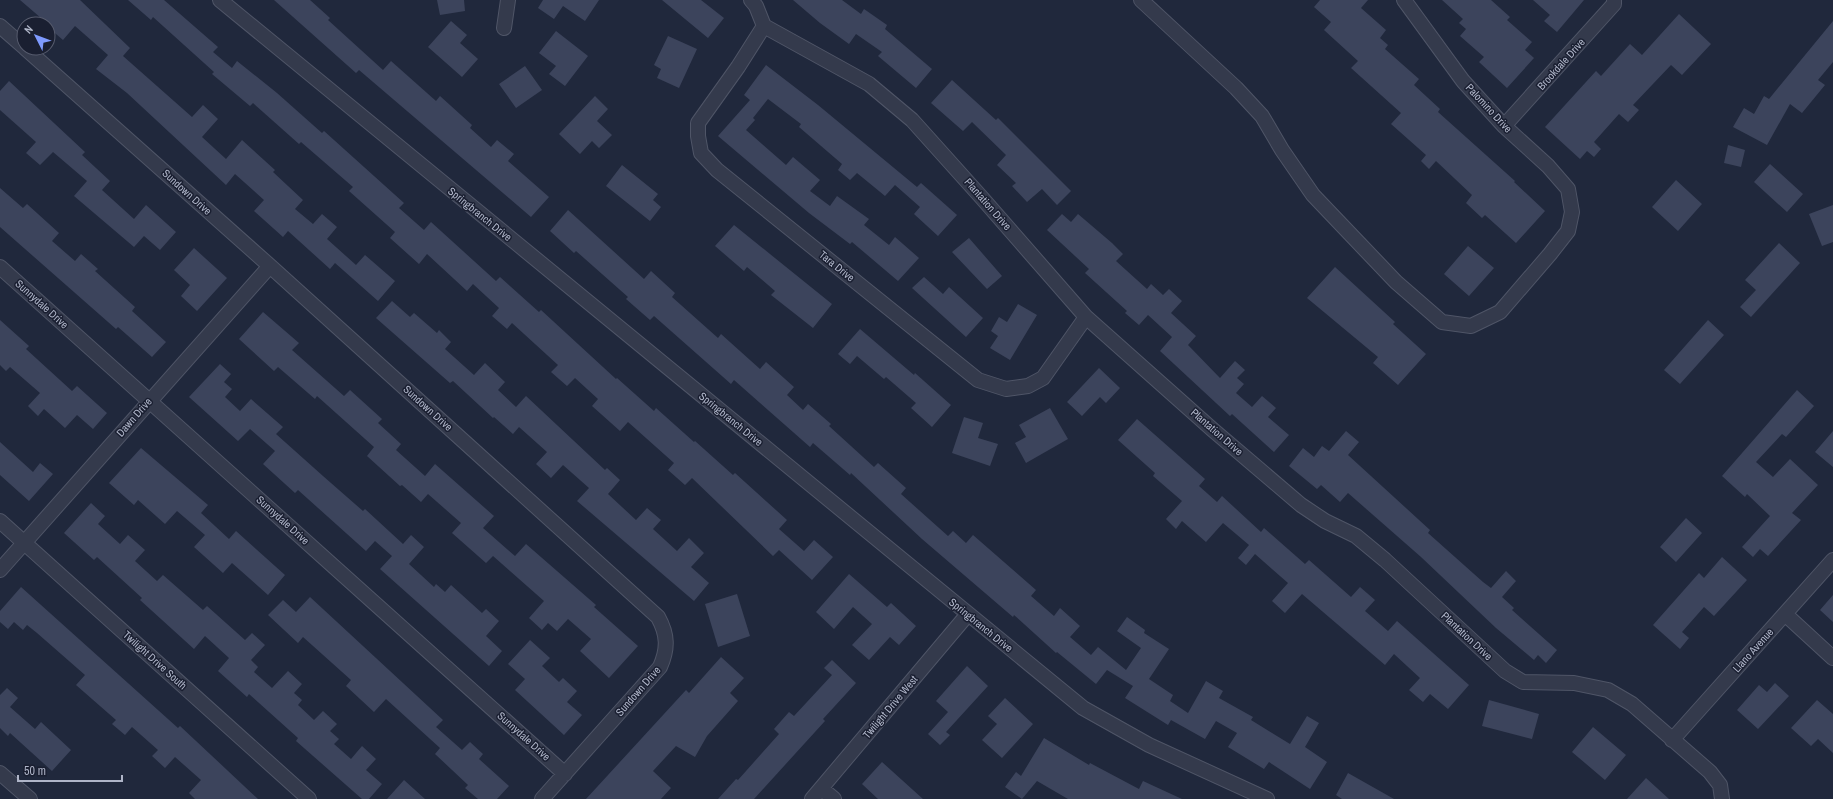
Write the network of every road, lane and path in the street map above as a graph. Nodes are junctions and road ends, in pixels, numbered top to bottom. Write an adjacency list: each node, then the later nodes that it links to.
1 (220, 0): 21 (street, Springbranch Drive)
2 (508, 0): 9 (street)
3 (751, 0): 8 (street)
4 (1141, 0): 12 (street, Palomino Drive)
5 (1404, 0): 12 (street, Palomino Drive)
6 (1614, 0): 12 (street, Brookdale Drive)
7 (0, 26): 10 (street, Sundown Drive)
8 (764, 26): 15 (street, Plantation Drive); 15 (street, Tara Drive)
9 (504, 28)
10 (16, 41)
11 (33, 56): 14 (street, Sundown Drive)
12 (1504, 126)
13 (0, 266): 16 (street, Sunnydale Drive)
14 (270, 266): 16 (street, Dawn Drive); 26 (street, Sundown Drive)
15 (1086, 317): 24 (street, Plantation Drive)
16 (149, 399): 18 (street, Dawn Drive); 26 (street, Sunnydale Drive)
17 (0, 521): 18 (street, Twilight Drive South)
18 (24, 542): 20 (street, Dawn Drive); 30 (street, Twilight Drive South)
19 (1833, 560): 22 (street, Llano Avenue)
20 (0, 570)
21 (968, 614): 27 (street, Twilight Drive West); 34 (street, Springbranch Drive)
22 (1784, 614): 23 (street); 24 (street, Llano Avenue)
23 (1833, 658)
24 (1672, 740): 28 (street, Plantation Drive)
25 (0, 773): 29 (street)
26 (565, 774): 31 (street, Sundown Drive)
27 (822, 789): 32 (street, Twilight Drive West); 33 (street)
28 (1722, 798)
29 (30, 799)
30 (309, 799)
31 (542, 799)
32 (812, 799)
33 (834, 799)
34 (1267, 799)

